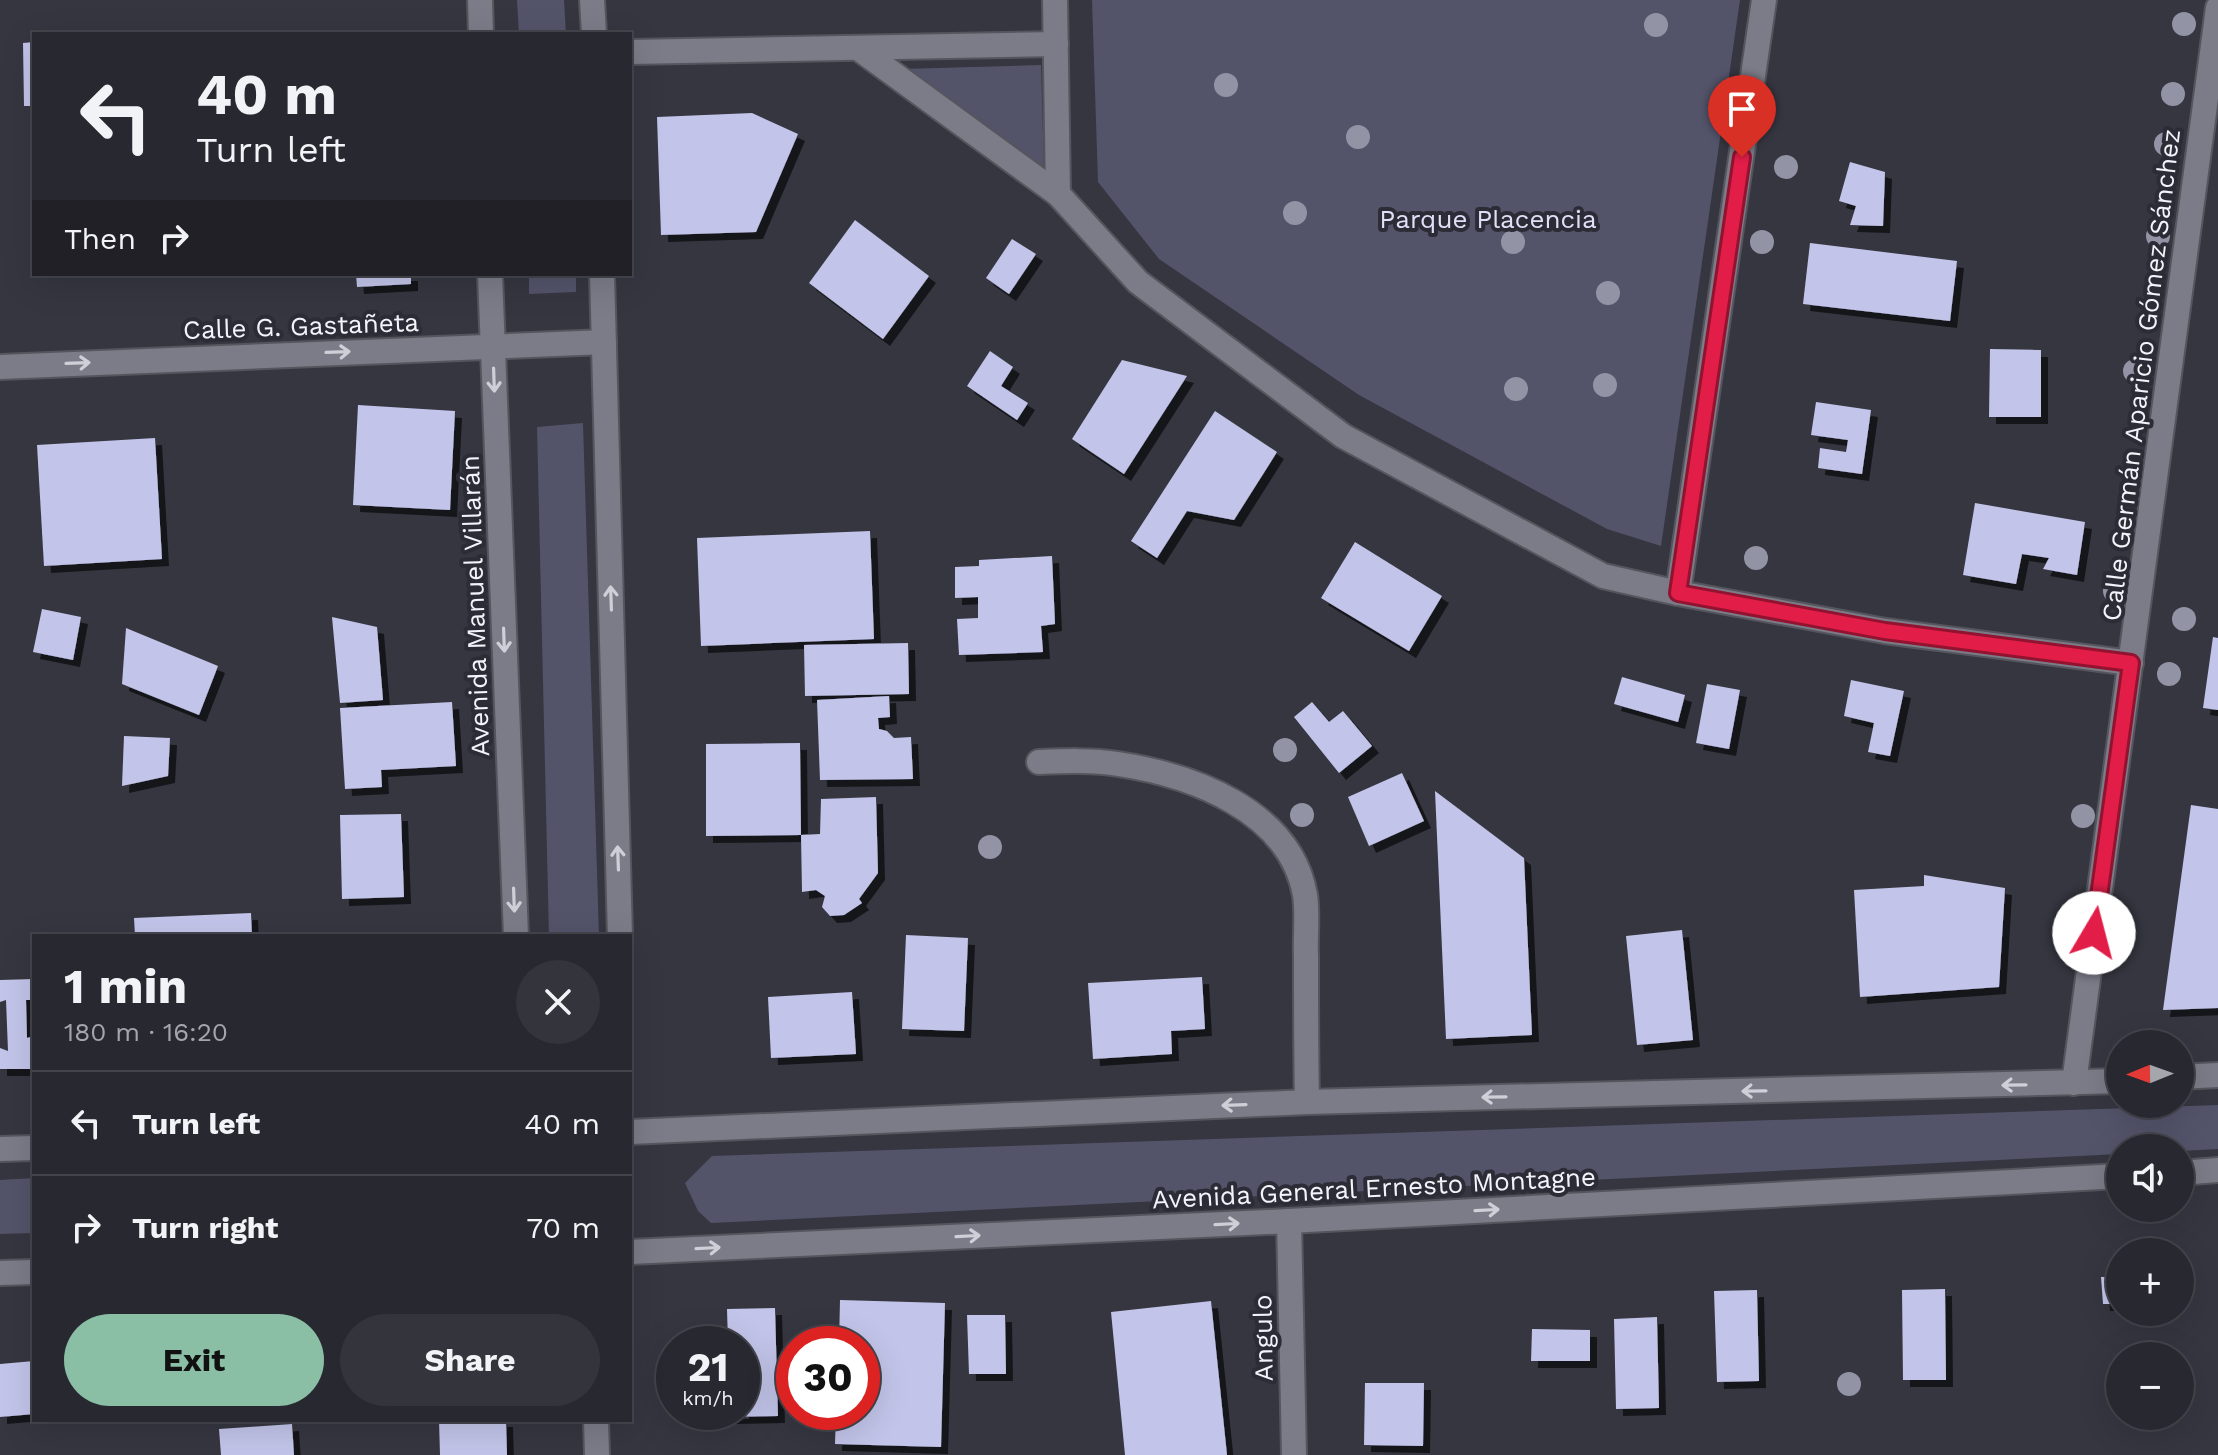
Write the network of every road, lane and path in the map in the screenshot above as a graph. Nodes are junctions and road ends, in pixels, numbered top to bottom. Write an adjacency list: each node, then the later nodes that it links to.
1 (480, 0): 6 (street)
2 (592, 0): 7 (street)
3 (1055, 0): 8 (street)
4 (1764, 0): 18 (street)
5 (2218, 8): 11 (street, Calle Germán Aparicio Gómez Sánchez)
6 (481, 32)
7 (594, 32)
8 (1056, 44): 9 (street); 12 (street)
9 (858, 48): 10 (street); 12 (street)
10 (632, 52)
11 (2212, 88): 19 (street, Calle Germán Aparicio Gómez Sánchez)
12 (1058, 194): 18 (street)
13 (490, 276): 16 (street, Avenida Manuel Villarán)
14 (602, 276): 15 (street)
15 (604, 342): 16 (street, Calle G. Gastañeta); 22 (street, one-way to 15)
16 (493, 346): 17 (street, Calle G. Gastañeta, one-way to 16); 21 (street, Avenida Manuel Villarán, one-way to 21)
17 (0, 367)
18 (1678, 593): 19 (street)
19 (2131, 663): 26 (street, Calle Germán Aparicio Gómez Sánchez)
20 (1039, 762): 27 (street)
21 (516, 934)
22 (620, 934)
23 (2218, 1075): 24 (street)
24 (2194, 1076)
25 (2106, 1082): 26 (street)
26 (2074, 1083): 27 (street, one-way to 27)
27 (1307, 1102): 28 (street, one-way to 28)
28 (632, 1132)
29 (32, 1148): 30 (street)
30 (0, 1149)
31 (2218, 1170): 32 (street)
32 (2194, 1172)
33 (2106, 1177): 34 (street, Avenida General Ernesto Montagne, one-way to 33)
34 (1289, 1221): 35 (street, Avenida General Ernesto Montagne, one-way to 34); 40 (street, Angulo)
35 (632, 1252)
36 (32, 1272): 37 (street)
37 (0, 1273)
38 (596, 1422): 39 (street)
39 (597, 1455)
40 (1294, 1455)

